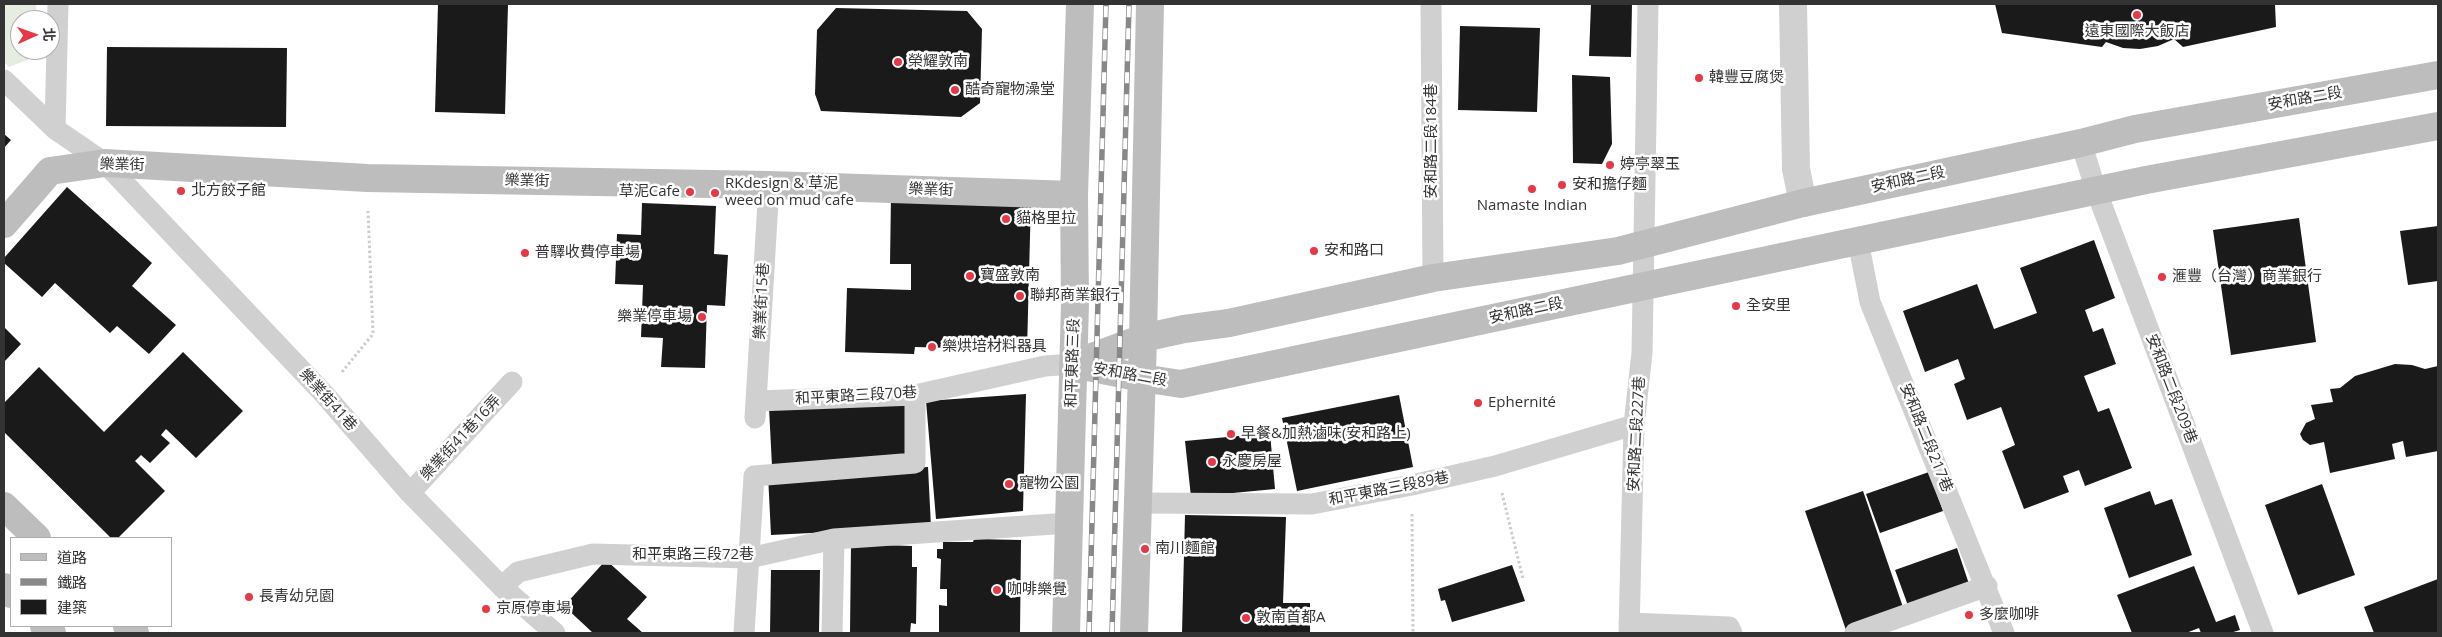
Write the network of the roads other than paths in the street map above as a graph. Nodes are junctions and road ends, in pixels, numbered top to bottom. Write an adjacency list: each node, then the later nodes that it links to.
1 (58, 4): 10 (lane)
2 (1080, 4): 15 (street, 和平東路三段)
3 (1150, 4): 22 (street)
4 (1431, 4): 20 (lane, 安和路二段184巷)
5 (1648, 4): 19 (lane, 安和路二段227巷)
6 (1793, 4): 16 (street)
7 (2438, 75): 11 (street, 安和路二段)
8 (4, 80): 10 (lane, 樂業街41巷)
9 (2438, 126): 14 (street, 安和路二段)
10 (56, 129): 12 (lane, 樂業街41巷)
11 (2081, 143): 14 (lane, 安和路二段209巷); 16 (street, 安和路二段)
12 (105, 163): 13 (street, 樂業街); 17 (street, 樂業街); 29 (lane, 樂業街41巷)
13 (768, 184): 15 (street, 樂業街); 27 (lane, 樂業街15巷)
14 (2096, 190): 18 (street, 安和路二段); 47 (lane, 安和路二段209巷)
15 (1074, 195): 23 (street, 和平東路三段)
16 (1803, 203): 19 (street, 安和路二段)
17 (4, 224)
18 (1858, 241): 21 (street, 安和路二段); 36 (lane, 安和路二段217巷)
19 (1644, 245): 20 (street, 安和路二段); 21 (lane, 安和路二段227巷)
20 (1433, 278): 22 (street, 安和路二段)
21 (1642, 286): 24 (street, 安和路二段); 28 (lane, 安和路二段227巷)
22 (1143, 338): 23 (street, 安和路二段); 24 (street)
23 (1073, 364): 24 (street, 安和路二段); 26 (lane, 和平東路三段70巷); 32 (street, 和平東路三段)
24 (1142, 378): 30 (street)
25 (512, 382): 29 (lane, 樂業街41巷16弄)
26 (915, 395): 27 (lane, 和平東路三段70巷); 35 (lane)
27 (756, 409)
28 (1634, 425): 30 (lane, 和平東路三段89巷); 38 (lane, 安和路二段227巷)
29 (410, 493): 37 (lane, 樂業街41巷)
30 (1137, 503): 43 (street)
31 (4, 506): 33 (street)
32 (1069, 523): 34 (lane, 和平東路三段72巷); 42 (street, 和平東路三段)
33 (36, 537)
34 (834, 538): 35 (lane, 和平東路三段72巷); 41 (lane)
35 (748, 558): 37 (lane, 和平東路三段72巷); 40 (lane)
36 (1987, 586): 45 (lane); 46 (lane, 安和路二段217巷)
37 (502, 587): 39 (lane, 樂業街41巷)
38 (1629, 628): 44 (lane)
39 (555, 633)
40 (744, 633)
41 (832, 633)
42 (1066, 633)
43 (1134, 633)
44 (1732, 633)
45 (1855, 633)
46 (2004, 633)
47 (2263, 633)

